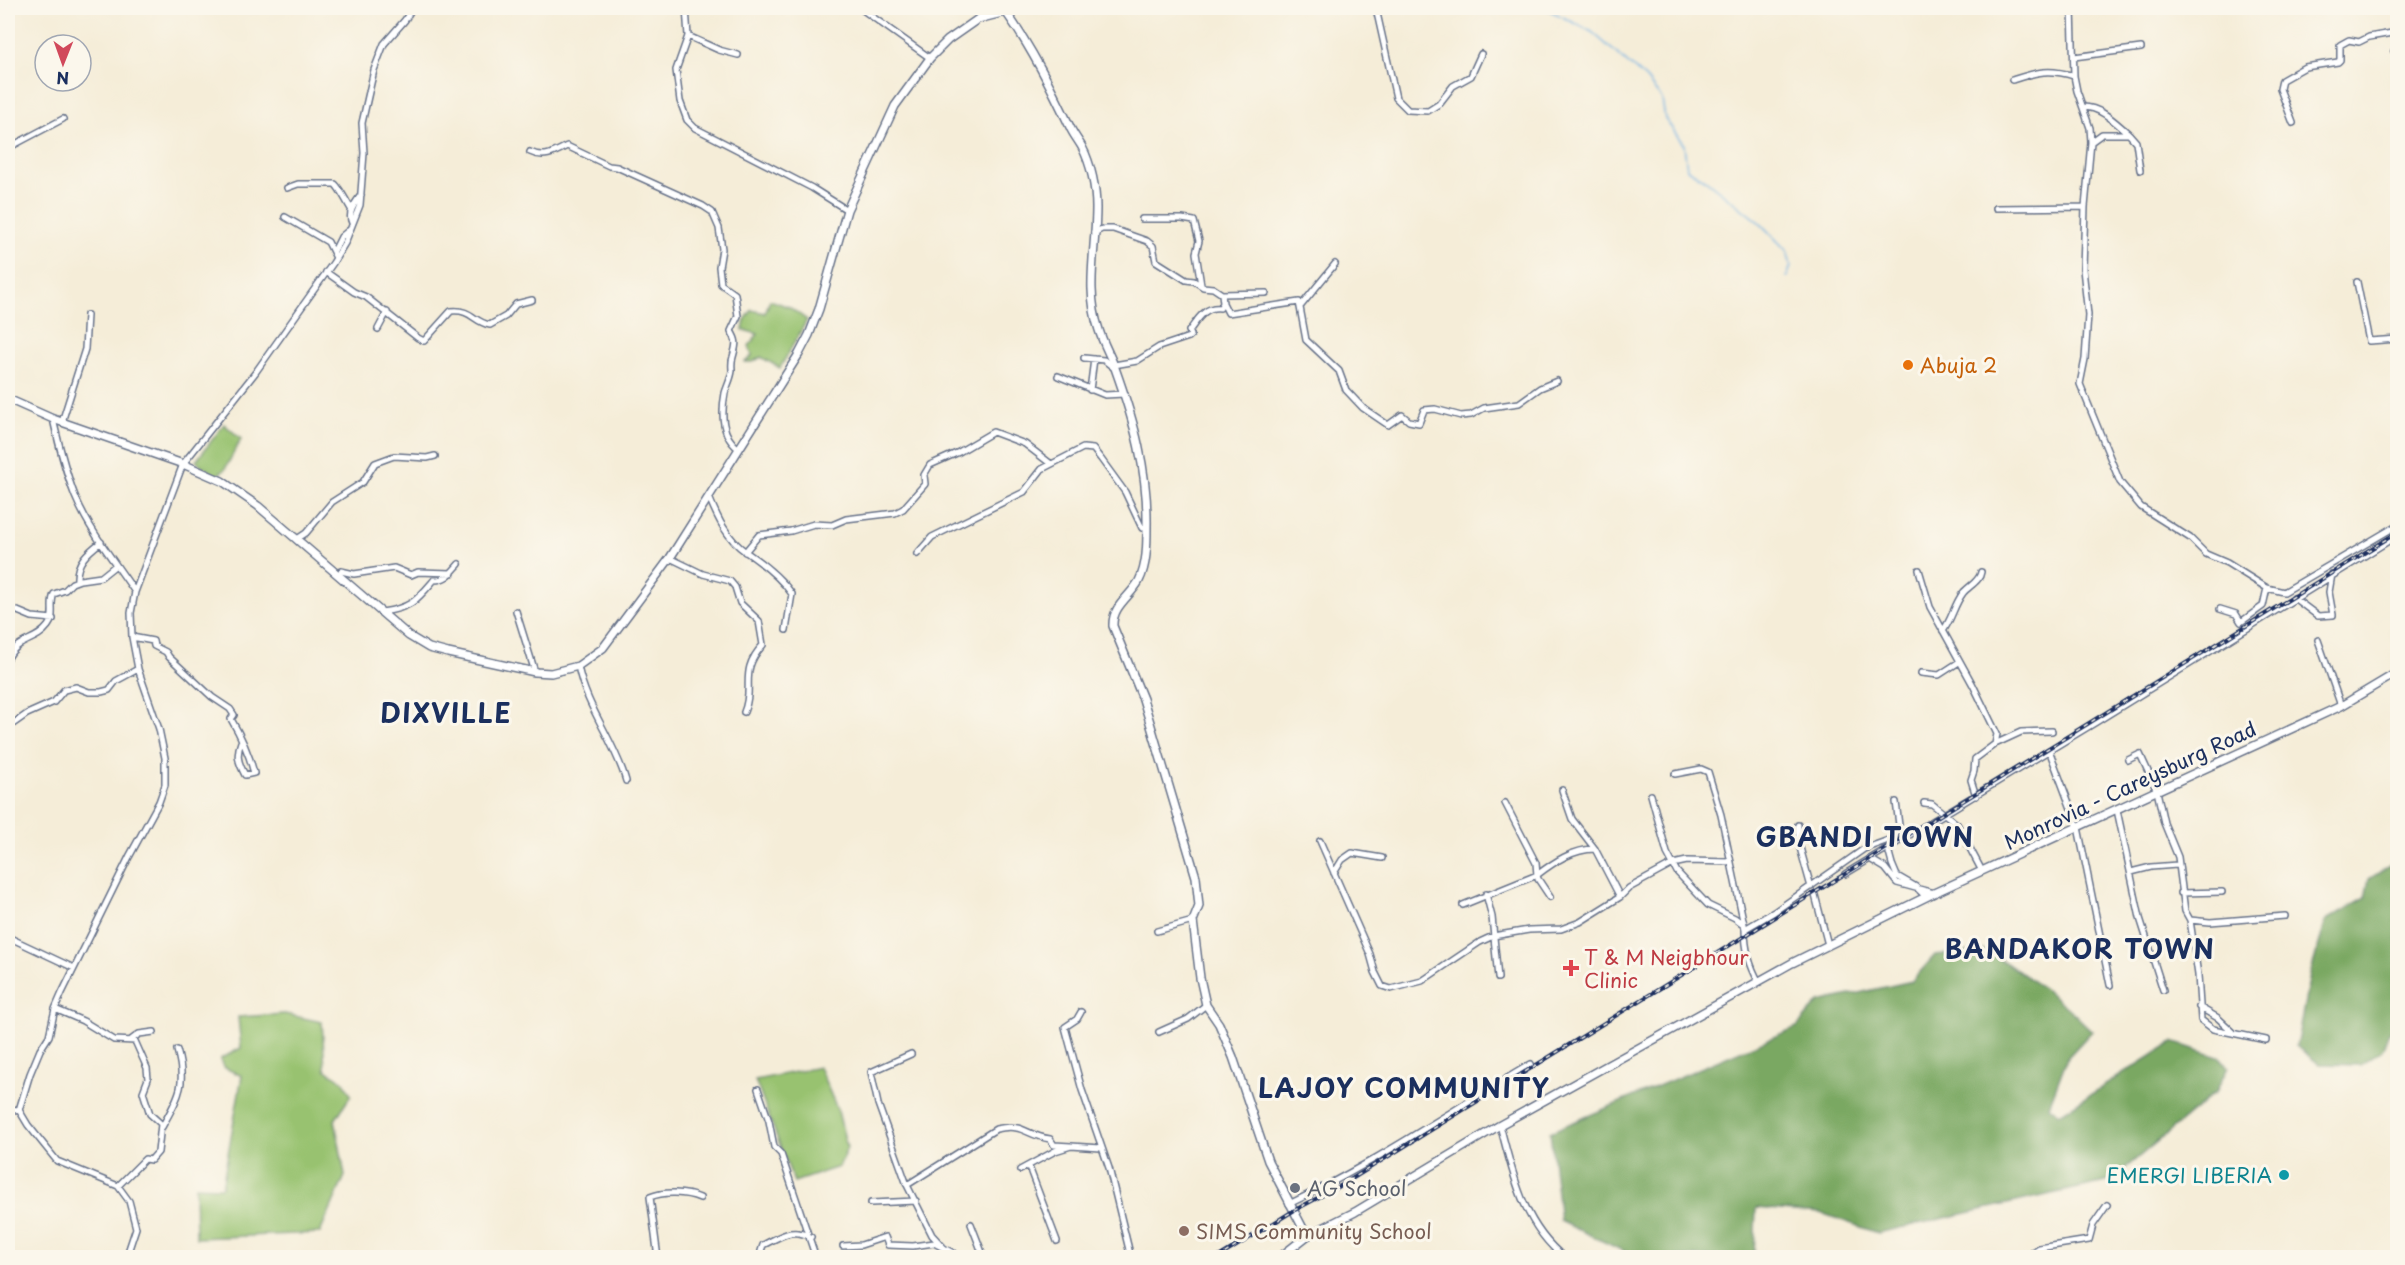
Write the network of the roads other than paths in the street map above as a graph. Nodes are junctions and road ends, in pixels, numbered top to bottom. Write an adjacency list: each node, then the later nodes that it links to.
1 (412, 8): 27 (street)
2 (686, 8): 8 (street)
3 (860, 8): 13 (street)
4 (1378, 8): 10 (street)
5 (2072, 8): 12 (street)
6 (1007, 10): 13 (main road); 36 (main road)
7 (2397, 32): 18 (street)
8 (688, 36): 11 (street); 31 (street)
9 (2141, 48): 12 (street)
10 (1482, 54)
11 (738, 55)
12 (2074, 57): 14 (street)
13 (930, 58): 31 (main road)
14 (2074, 76): 15 (street); 16 (street)
15 (2012, 80)
16 (2083, 107): 19 (street); 21 (street)
17 (63, 119): 23 (street)
18 (2293, 123)
19 (2090, 128): 20 (street); 22 (street)
20 (2102, 134): 21 (street); 22 (street)
21 (2129, 134): 25 (street)
22 (2091, 142): 28 (street)
23 (8, 148)
24 (530, 152): 62 (street)
25 (2140, 170)
26 (287, 188): 30 (street)
27 (362, 194): 30 (street); 34 (street)
28 (2085, 207): 29 (street); 83 (street)
29 (1996, 208)
30 (351, 209): 34 (street)
31 (847, 210): 62 (main road)
32 (285, 217): 37 (street)
33 (1142, 219): 42 (street)
34 (352, 223): 35 (street)
35 (350, 230): 37 (street); 38 (street)
36 (1094, 233): 42 (street); 54 (main road)
37 (334, 251): 38 (street)
38 (336, 258): 40 (street)
39 (1335, 264): 47 (street)
40 (326, 272): 48 (street); 64 (street)
41 (2357, 282): 51 (street)
42 (1201, 285): 44 (street)
43 (1266, 293): 44 (street)
44 (1222, 294): 46 (street)
45 (532, 300): 48 (street)
46 (1223, 303): 47 (street); 54 (street)
47 (1300, 307): 56 (street)
48 (387, 312): 50 (street)
49 (87, 315): 61 (street)
50 (378, 329)
51 (2397, 339)
52 (1084, 358): 53 (street)
53 (1094, 359): 54 (street); 57 (street)
54 (1115, 368): 58 (main road)
55 (1058, 376): 57 (street)
56 (1557, 381)
57 (1090, 390): 58 (street)
58 (1124, 394): 68 (main road)
59 (8, 399): 60 (main road)
60 (53, 419): 61 (main road); 71 (street)
61 (62, 422): 64 (main road)
62 (739, 449): 66 (main road)
63 (435, 456): 70 (street)
64 (183, 464): 70 (main road); 84 (street)
65 (1051, 464): 68 (street); 72 (street); 73 (street)
66 (709, 497): 72 (street); 74 (main road)
67 (2397, 525): 83 (street)
68 (1147, 527): 152 (main road)
69 (2397, 535): 81 (street)
70 (297, 539): 89 (main road)
71 (101, 542): 76 (street); 82 (street)
72 (745, 552): 91 (street)
73 (916, 554)
74 (670, 558): 99 (main road); 105 (street)
75 (459, 564): 80 (street)
76 (116, 565): 82 (street); 84 (street)
77 (1919, 570): 92 (street)
78 (341, 571): 80 (street)
79 (1981, 572): 92 (street)
80 (452, 573): 89 (street)
81 (2332, 574): 85 (street); 85 (street)
82 (77, 580): 90 (street)
83 (2267, 588): 87 (street)
84 (135, 592): 93 (street)
85 (2294, 598): 110 (street)
86 (8, 607): 90 (street)
87 (2220, 609)
88 (516, 611): 101 (street)
89 (382, 612): 101 (main road)
90 (52, 619): 96 (street)
91 (786, 630)
92 (1943, 631): 98 (street)
93 (132, 637): 100 (street); 108 (street)
94 (2318, 640): 104 (street)
95 (8, 645): 96 (street)
96 (16, 646): 97 (street)
97 (8, 658)
98 (1959, 662): 103 (street); 109 (street)
99 (578, 666): 101 (main road); 113 (street)
100 (138, 669): 106 (street); 158 (street)
101 (535, 672)
102 (2397, 672): 104 (main road, Monrovia - Careysburg Road)
103 (1921, 673)
104 (2341, 706): 115 (main road, Monrovia - Careysburg Road)
105 (744, 712)
106 (10, 726)
107 (2052, 731): 109 (street)
108 (241, 742): 108 (street)
109 (1995, 744): 117 (street)
110 (2049, 750): 117 (street); 124 (street)
111 (2128, 760): 115 (street)
112 (1676, 774): 131 (street)
113 (626, 781)
114 (1562, 790): 128 (street)
115 (2157, 791): 121 (main road, Monrovia - Careysburg Road); 133 (street)
116 (1651, 795): 132 (street)
117 (1976, 796): 122 (street)
118 (1896, 802): 125 (street)
119 (1505, 803): 138 (street)
120 (1924, 803): 122 (street)
121 (2117, 810): 124 (main road, Monrovia - Careysburg Road); 135 (street)
122 (1945, 814): 127 (street); 134 (street)
123 (1797, 825): 139 (street)
124 (2078, 827): 134 (main road, Monrovia - Careysburg Road); 161 (street)
125 (1894, 838): 127 (street); 139 (street)
126 (1320, 840): 136 (street)
127 (1892, 846): 130 (street); 140 (street)
128 (1595, 849): 138 (street); 147 (street)
129 (1382, 858): 136 (street)
130 (1870, 859): 137 (street); 140 (street)
131 (1731, 862): 132 (street); 153 (street)
132 (1673, 864): 147 (street); 153 (street)
133 (2177, 865): 135 (street); 143 (street)
134 (1982, 871): 142 (main road, Monrovia - Careysburg Road)
135 (2131, 872): 162 (street)
136 (1334, 873): 155 (street)
137 (1845, 874)
138 (1537, 875): 144 (street); 146 (street)
139 (1811, 887): 153 (street)
140 (1916, 887): 142 (street); 148 (street)
141 (2222, 892): 143 (street)
142 (1934, 893): 148 (main road, Monrovia - Careysburg Road)
143 (2181, 893): 151 (street)
144 (1486, 894): 149 (street); 155 (street)
145 (1815, 895): 157 (street)
146 (1550, 897)
147 (1620, 897): 155 (street)
148 (1926, 897): 157 (main road, Monrovia - Careysburg Road)
149 (1462, 905)
150 (2285, 916): 151 (street)
151 (2190, 920): 164 (street)
152 (1193, 921): 154 (street); 163 (main road)
153 (1745, 929): 160 (street)
154 (1157, 932)
155 (1493, 936): 159 (street)
156 (8, 937): 158 (street)
157 (1828, 945): 160 (main road, Monrovia - Careysburg Road)
158 (74, 968): 165 (street)
159 (1498, 978)
160 (1759, 982): 178 (main road, Monrovia - Careysburg Road)
161 (2110, 985)
162 (2163, 990)
163 (1206, 1005): 168 (street); 189 (main road)
164 (2199, 1007): 169 (street); 169 (street)
165 (55, 1010): 170 (street); 177 (street)
166 (1081, 1012): 181 (street)
167 (154, 1032): 170 (street)
168 (1159, 1032)
169 (2233, 1032): 171 (street)
170 (130, 1040): 179 (street)
171 (2266, 1040)
172 (177, 1050): 179 (street)
173 (911, 1054): 184 (street)
174 (1531, 1064): 189 (street)
175 (758, 1089): 193 (street)
176 (8, 1109): 177 (street)
177 (19, 1110): 185 (street)
178 (1500, 1125): 192 (main road, Monrovia - Careysburg Road); 205 (street)
179 (162, 1128): 185 (street)
180 (1071, 1146): 181 (street); 182 (street); 184 (street)
181 (1101, 1148): 203 (street)
182 (1029, 1167): 183 (street); 194 (street)
183 (1020, 1170)
184 (907, 1185): 187 (street)
185 (118, 1186): 198 (street)
186 (700, 1198): 199 (street)
187 (916, 1201): 188 (street); 196 (street)
188 (871, 1203)
189 (1289, 1204): 192 (main road)
190 (2107, 1205): 206 (street)
191 (971, 1224): 202 (street)
192 (1307, 1236): 204 (main road, Monrovia - Careysburg Road)
193 (811, 1237): 197 (street); 200 (street)
194 (1057, 1241)
195 (843, 1246): 196 (street)
196 (942, 1247): 201 (street)
197 (760, 1251)
198 (126, 1257)
199 (658, 1257)
200 (816, 1257)
201 (963, 1257)
202 (986, 1257)
203 (1131, 1257)
204 (1279, 1257)
205 (1565, 1257)
206 (2024, 1257)

